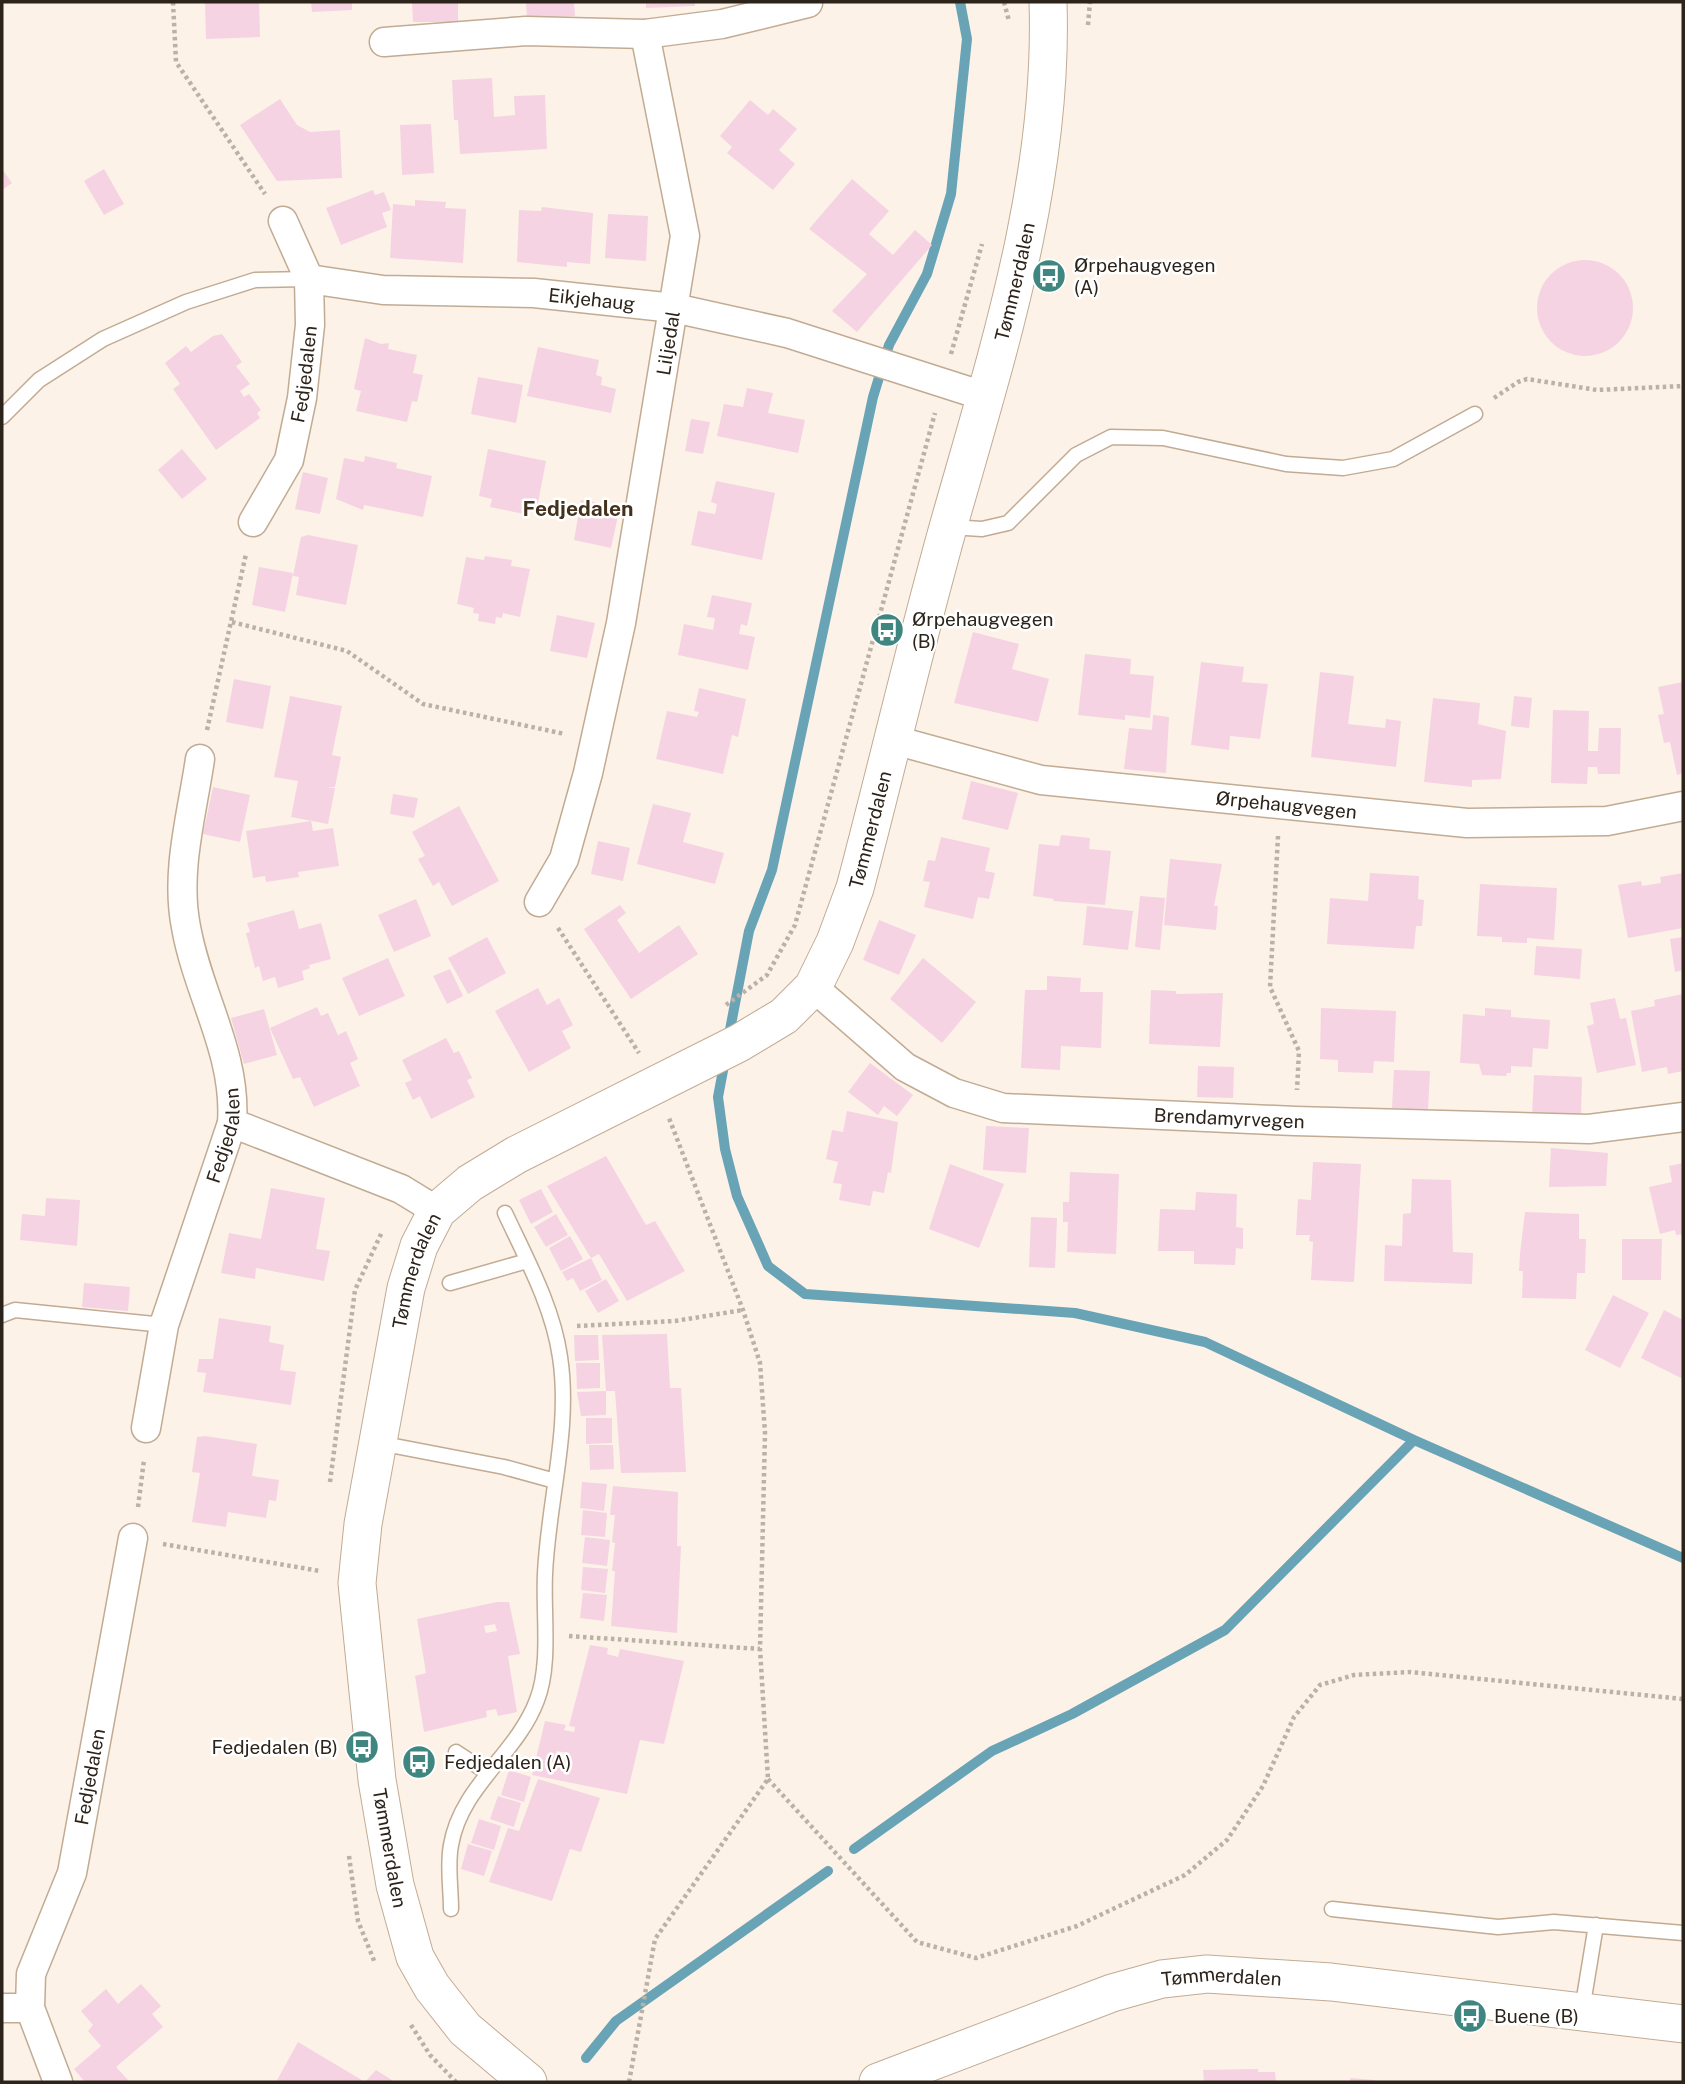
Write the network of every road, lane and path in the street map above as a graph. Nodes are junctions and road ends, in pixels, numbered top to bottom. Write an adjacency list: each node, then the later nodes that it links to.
1 (173, 2): 6 (path)
2 (1048, 2): 10 (street, Tømmerdalen)
3 (808, 4): 4 (street)
4 (645, 34): 5 (street); 8 (street, Liljedal)
5 (384, 42)
6 (283, 221): 7 (street, Fedjedalen)
7 (309, 279): 8 (street, Eikjehaug); 12 (lane); 13 (street, Fedjedalen)
8 (674, 308): 10 (street, Eikjehaug); 17 (street, Liljedal)
9 (1683, 386): 11 (path)
10 (987, 397): 14 (street, Tømmerdalen)
11 (1475, 414): 14 (lane)
12 (2, 417)
13 (253, 522): 15 (path)
14 (948, 527): 16 (street, Tømmerdalen)
15 (232, 622): 17 (path); 18 (path)
16 (894, 740): 19 (street, Ørpehaugvegen); 22 (street, Tømmerdalen)
17 (595, 741): 21 (street, Liljedal)
18 (200, 759): 27 (street, Fedjedalen)
19 (1683, 806)
20 (1279, 824): 26 (path)
21 (539, 902): 23 (path)
22 (813, 987): 26 (street, Brendamyrvegen); 28 (street, Tømmerdalen)
23 (639, 1051)
24 (665, 1109): 32 (path)
25 (1683, 1117): 26 (street, Brendamyrvegen)
26 (1295, 1121)
27 (232, 1123): 28 (street); 34 (street, Fedjedalen)
28 (437, 1212): 37 (street, Tømmerdalen)
29 (505, 1213): 30 (lane)
30 (527, 1261): 31 (lane, Tømmerdalen); 35 (lane)
31 (450, 1283)
32 (744, 1310): 35 (path); 42 (path)
33 (2, 1315): 34 (lane)
34 (164, 1325): 36 (street, Fedjedalen)
35 (554, 1329): 38 (lane)
36 (146, 1428): 39 (path)
37 (378, 1443): 38 (lane); 55 (street, Tømmerdalen)
38 (555, 1482): 41 (lane)
39 (134, 1538): 40 (path); 52 (street, Fedjedalen)
40 (320, 1571)
41 (543, 1635): 42 (path); 45 (lane)
42 (760, 1649): 46 (path)
43 (1683, 1699): 46 (path)
44 (456, 1752): 45 (lane)
45 (488, 1773): 47 (lane)
46 (768, 1779): 57 (path)
47 (451, 1909)
48 (1332, 1909): 49 (lane)
49 (1596, 1925): 50 (lane); 53 (lane)
50 (1683, 1933)
51 (2, 2008): 52 (street)
52 (30, 2008): 56 (street, Fedjedalen)
53 (1581, 2014): 54 (street, Tømmerdalen); 58 (street, Tømmerdalen)
54 (1683, 2024)
55 (515, 2079)
56 (58, 2082)
57 (629, 2082)
58 (877, 2082)

